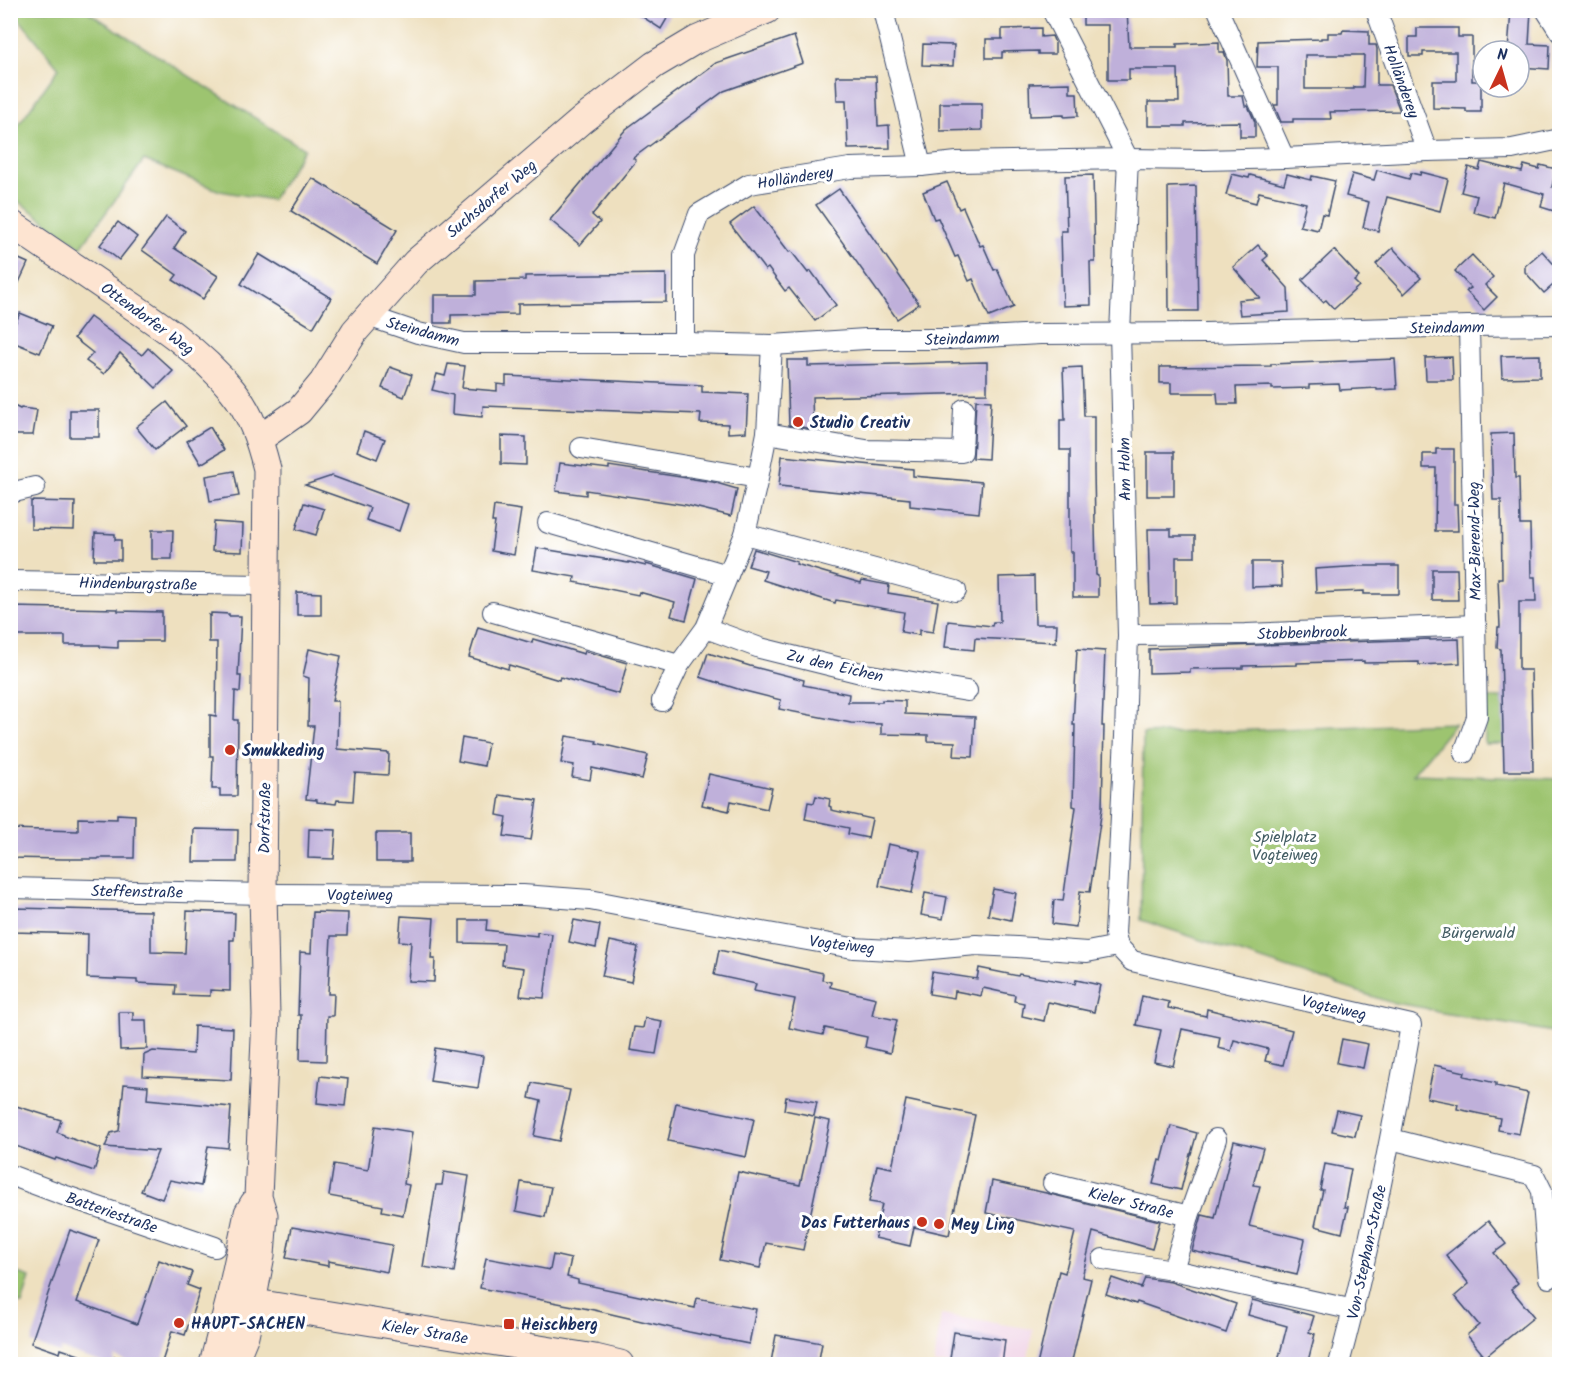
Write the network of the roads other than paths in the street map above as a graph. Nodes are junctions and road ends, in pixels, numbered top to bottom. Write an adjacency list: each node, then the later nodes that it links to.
1 (767, 10): 14 (main road, Suchsdorfer Weg)
2 (883, 10): 12 (street)
3 (1052, 10): 11 (street, Am Holm)
4 (1218, 10): 10 (street)
5 (1376, 10): 9 (street, Holländerey)
6 (1546, 10): 7 (street)
7 (1560, 32)
8 (1560, 140): 9 (street, Holländerey)
9 (1427, 151): 10 (street, Holländerey)
10 (1284, 158): 11 (street, Holländerey)
11 (1128, 159): 12 (street, Holländerey); 17 (street, Am Holm)
12 (921, 166): 18 (street, Holländerey)
13 (10, 223): 22 (main road, Ottendorfer Weg)
14 (368, 316): 18 (street, Steindamm); 22 (main road, Suchsdorfer Weg)
15 (1560, 325): 16 (street, Steindamm)
16 (1469, 326): 17 (street, Steindamm); 34 (street, Max-Bierend-Weg)
17 (1120, 333): 19 (street, Steindamm); 36 (street, Am Holm)
18 (684, 343): 19 (street, Steindamm)
19 (772, 345): 21 (street)
20 (964, 409): 21 (street)
21 (767, 433): 24 (street)
22 (259, 439): 31 (main road, Dorfstraße)
23 (581, 448): 24 (street)
24 (758, 478): 28 (street)
25 (34, 487): 26 (street)
26 (10, 493)
27 (548, 523): 29 (street)
28 (745, 534): 29 (street); 32 (street)
29 (728, 574): 35 (street)
30 (10, 581): 31 (street, Hindenburgstraße)
31 (266, 585): 42 (main road, Dorfstraße)
32 (956, 591)
33 (493, 612): 37 (street)
34 (1476, 626): 36 (street, Stobbenbrook); 40 (street, Max-Bierend-Weg)
35 (706, 628): 37 (street); 38 (street, Zu den Eichen)
36 (1128, 634): 43 (street, Am Holm)
37 (679, 665): 39 (street)
38 (967, 691)
39 (662, 701)
40 (1464, 753)
41 (10, 888): 42 (street, Steffenstraße)
42 (263, 894): 43 (street, Vogteiweg); 54 (main road, Dorfstraße)
43 (1118, 946): 44 (street, Vogteiweg)
44 (1411, 1025): 46 (street, Von-Stephan-Straße)
45 (1216, 1139): 49 (street)
46 (1391, 1139): 53 (street); 55 (street, Von-Stephan-Straße)
47 (10, 1175): 50 (street, Batteriestraße)
48 (1053, 1183): 49 (street, Kieler Straße)
49 (1189, 1216): 52 (street, Kieler Straße)
50 (215, 1247)
51 (1103, 1259): 52 (street)
52 (1173, 1270): 55 (street)
53 (1549, 1278)
54 (241, 1301): 56 (main road); 57 (main road); 58 (main road, Kieler Straße)
55 (1354, 1310): 59 (street, Von-Stephan-Straße)
56 (213, 1365)
57 (233, 1365)
58 (620, 1365)
59 (1339, 1365)

